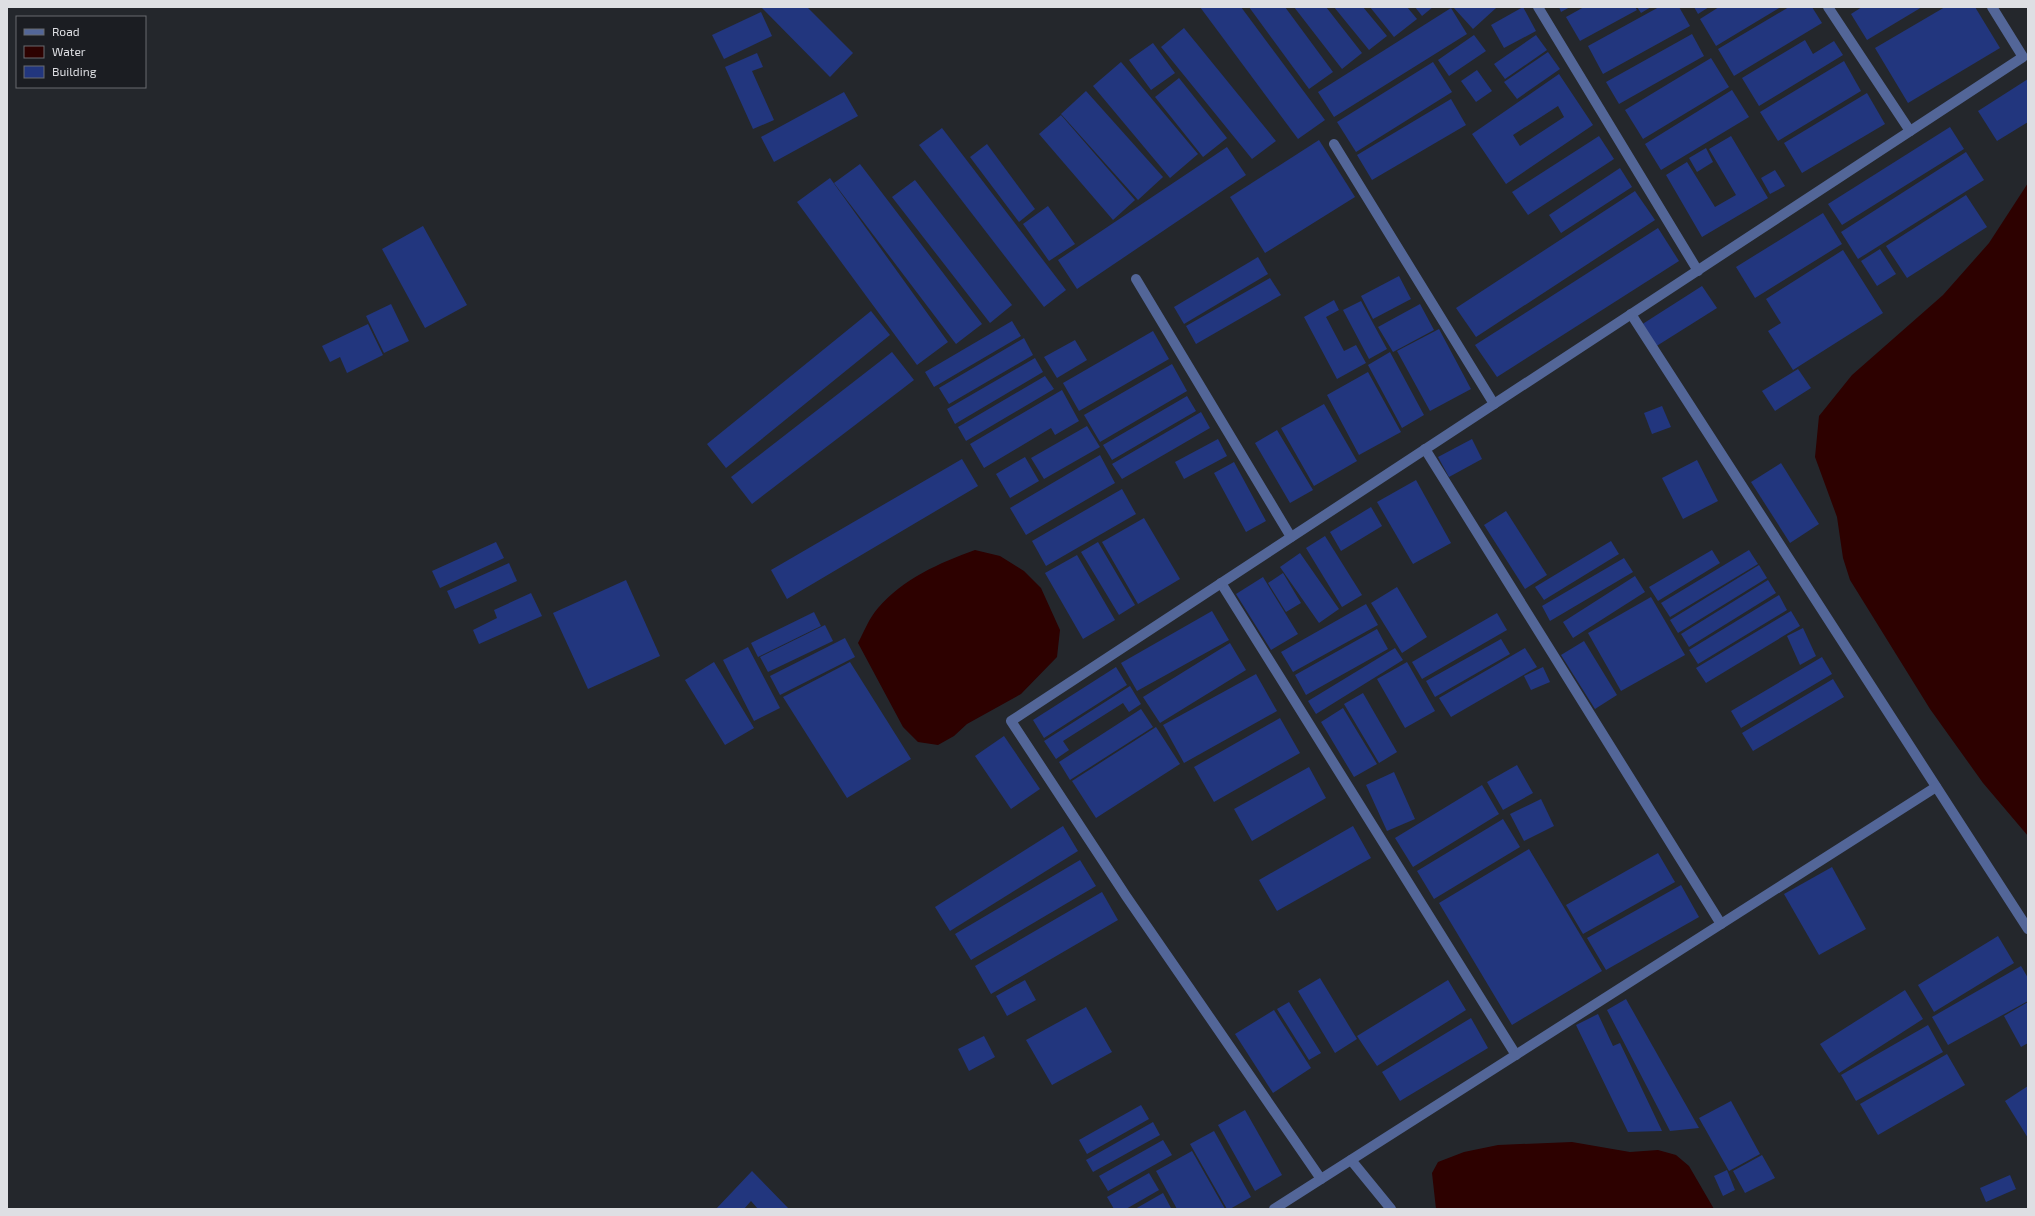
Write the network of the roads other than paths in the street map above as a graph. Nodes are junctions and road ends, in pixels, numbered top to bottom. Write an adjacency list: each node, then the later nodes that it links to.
1 (1538, 7): 6 (street)
2 (1828, 7): 4 (street)
3 (1992, 7): 4 (street)
4 (1910, 131): 6 (street)
5 (1334, 144): 9 (street)
6 (1698, 271): 8 (street)
7 (1136, 279): 11 (street)
8 (1631, 314): 9 (street); 13 (street)
9 (1494, 404): 10 (street)
10 (1426, 449): 11 (street); 14 (street)
11 (1291, 537): 12 (street)
12 (1222, 583): 16 (street); 18 (street)
13 (1936, 787): 14 (street); 15 (street)
14 (1721, 924): 16 (street)
15 (2028, 929)
16 (1516, 1055): 17 (street)
17 (1351, 1160): 18 (street); 20 (street)
18 (1321, 1179): 19 (street)
19 (1274, 1209)
20 (1391, 1209)

